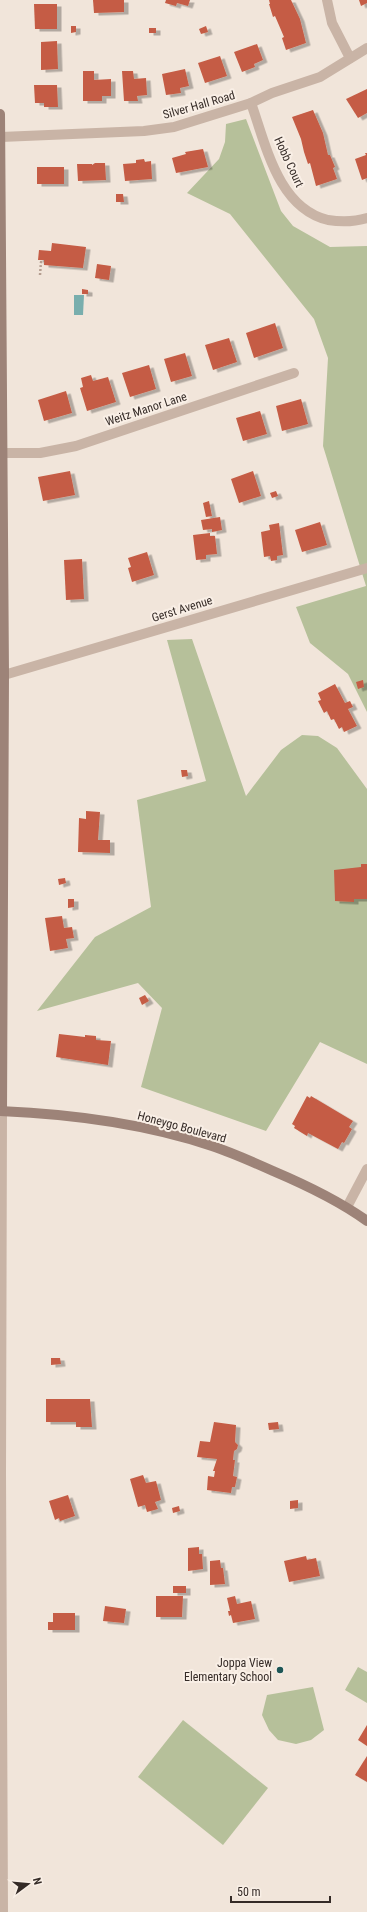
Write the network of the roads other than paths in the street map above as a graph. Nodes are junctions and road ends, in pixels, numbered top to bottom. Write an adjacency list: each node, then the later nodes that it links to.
1 (327, 0): 3 (street)
2 (367, 48): 3 (street, Silver Hall Road)
3 (350, 58): 4 (street, Silver Hall Road)
4 (251, 104): 6 (street, Silver Hall Road); 7 (street, Hobb Court)
5 (0, 114): 6 (main road)
6 (0, 137): 9 (main road)
7 (367, 218)
8 (294, 373): 9 (street, Weitz Manor Lane)
9 (2, 453): 11 (main road)
10 (367, 568): 11 (street, Gerst Avenue)
11 (4, 675): 12 (main road)
12 (1, 1111): 14 (main road, Honeygo Boulevard); 16 (street)
13 (367, 1169): 14 (street)
14 (347, 1206): 15 (main road, Honeygo Boulevard)
15 (367, 1221)
16 (3, 1912)

